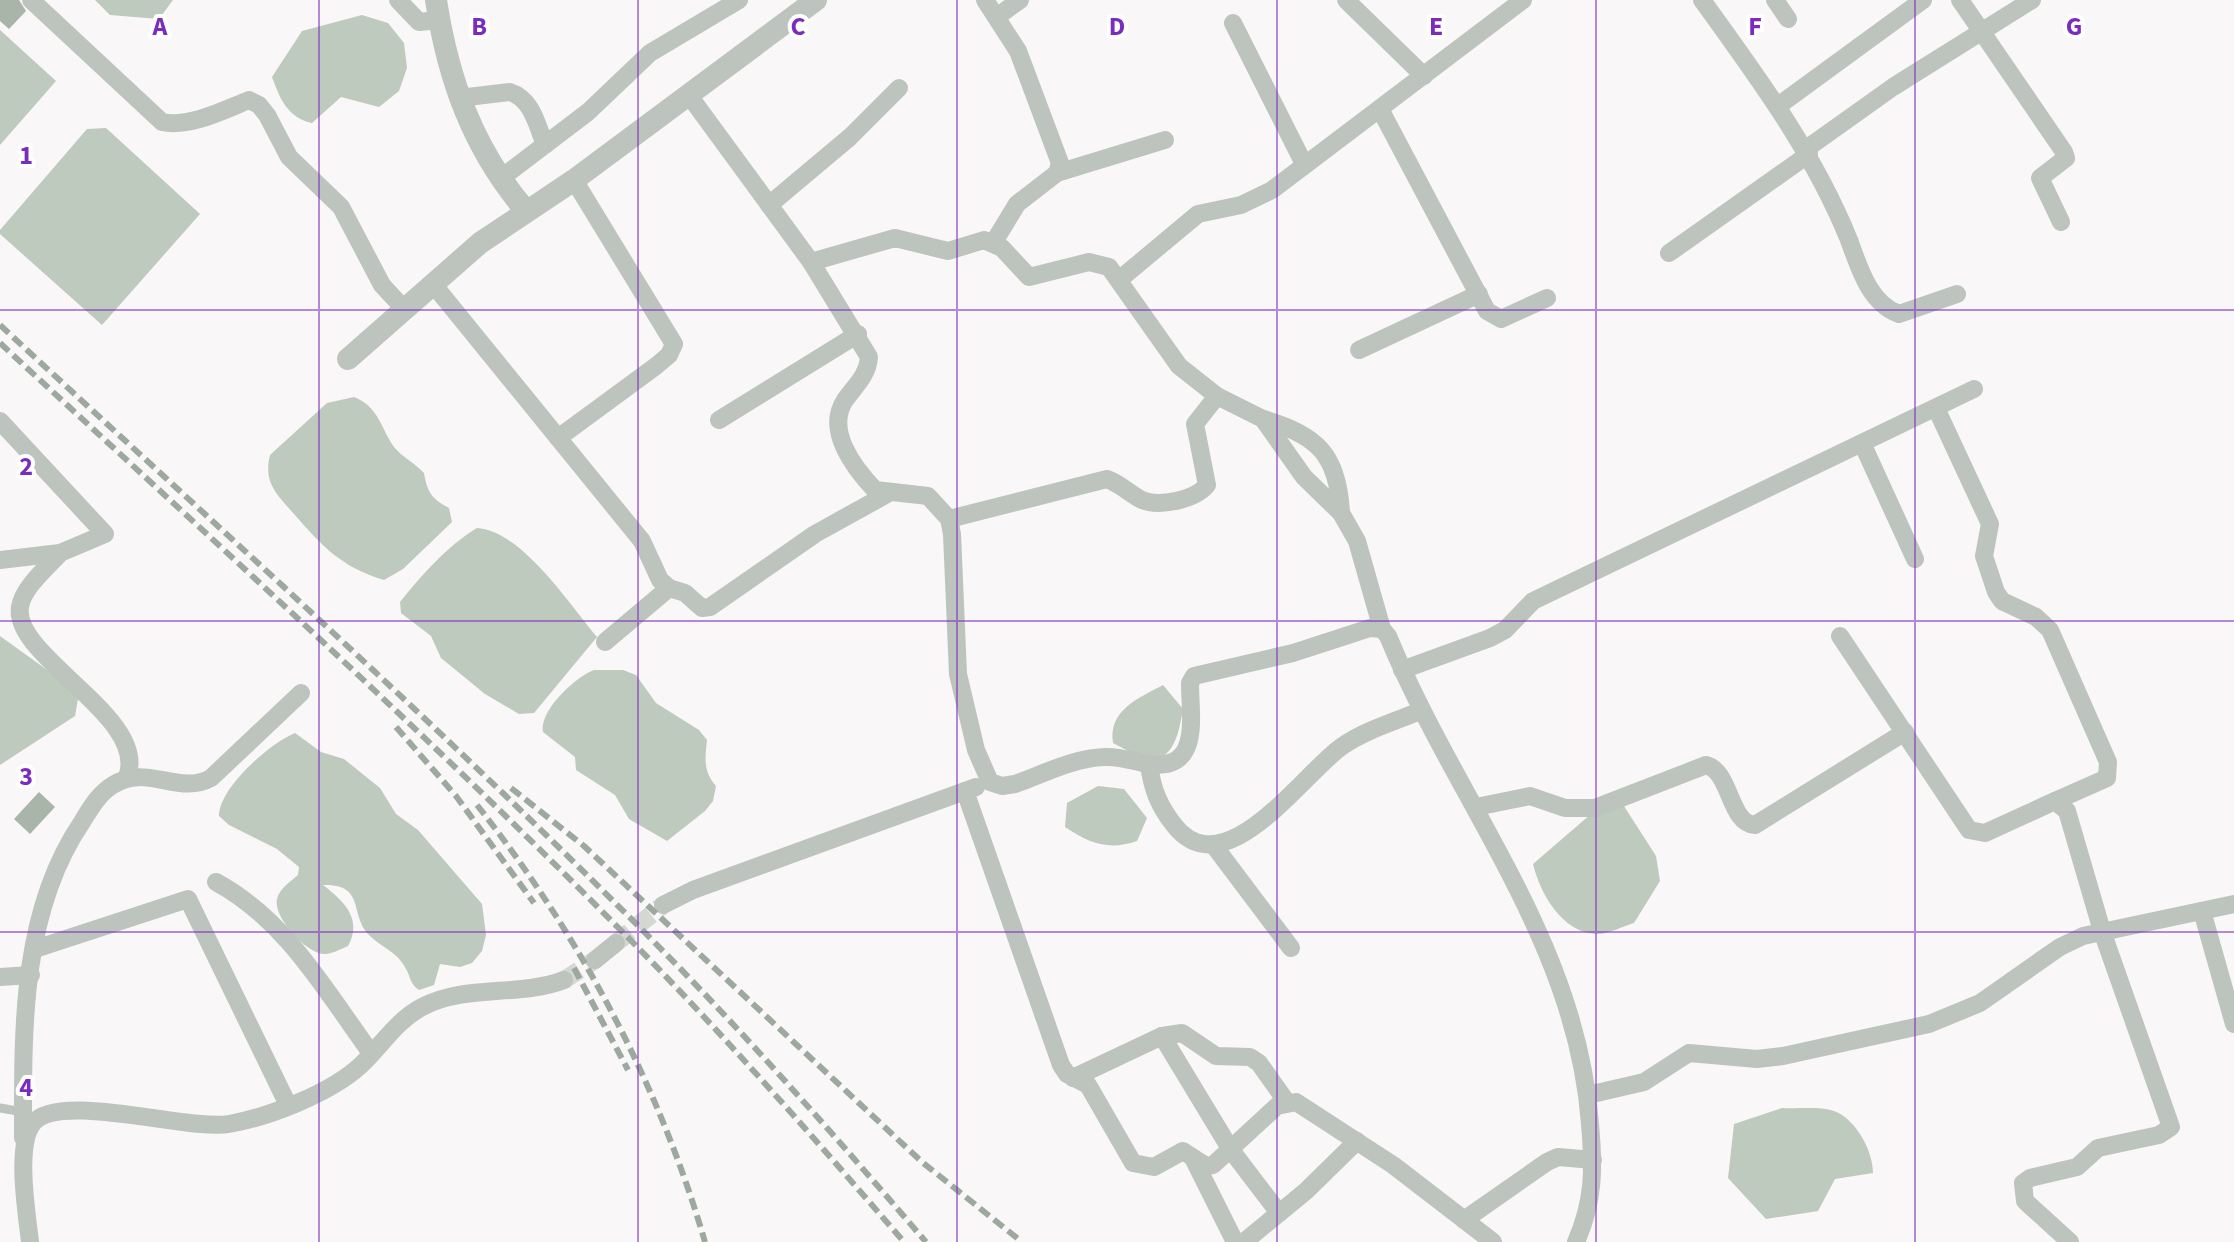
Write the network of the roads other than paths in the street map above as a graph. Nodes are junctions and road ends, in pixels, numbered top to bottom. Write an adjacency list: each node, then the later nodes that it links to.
1 (31, 0): 42 (street)
2 (398, 0): 14 (street)
3 (739, 0): 26 (street)
4 (816, 0): 21 (street)
5 (985, 0): 15 (street)
6 (1020, 0): 15 (street)
7 (1346, 0): 19 (street)
8 (1702, 0): 23 (street)
9 (1775, 0): 16 (street)
10 (1923, 0): 23 (street)
11 (1960, 0): 18 (street)
12 (2032, 0): 18 (street)
13 (1520, 1): 19 (street)
14 (437, 10): 22 (street)
15 (998, 16): 29 (street)
16 (1788, 19)
17 (1233, 23): 28 (street)
18 (1980, 30): 27 (street); 33 (street)
19 (1424, 76): 24 (street)
20 (899, 88): 32 (street)
21 (688, 94): 30 (street); 32 (street)
22 (459, 98): 26 (street); 31 (street)
23 (1778, 106): 27 (street)
24 (1380, 109): 28 (street); 39 (street)
25 (1165, 140): 29 (street)
26 (545, 145): 31 (street)
27 (1808, 152): 35 (street); 40 (street)
28 (1304, 164): 37 (street)
29 (1057, 173): 34 (street)
30 (574, 180): 31 (street); 52 (street)
31 (513, 195): 38 (street)
32 (769, 205): 36 (street)
33 (2061, 222)
34 (994, 242): 36 (street); 37 (street)
35 (1669, 253)
36 (811, 262): 43 (street)
37 (1120, 279): 47 (street)
38 (433, 284): 42 (street); 52 (street)
39 (1479, 294): 41 (street); 44 (street)
40 (1957, 294)
41 (1547, 298)
42 (398, 304): 45 (street)
43 (858, 334): 50 (street); 54 (street)
44 (1359, 350)
45 (348, 359)
46 (1974, 389): 48 (street)
47 (1217, 396): 49 (street); 56 (street)
48 (1936, 408): 53 (street); 72 (street)
49 (1263, 419): 55 (street); 55 (street)
50 (719, 420)
51 (0, 421): 57 (street)
52 (558, 438): 60 (street)
53 (1862, 443): 58 (street); 64 (street)
54 (889, 493): 56 (street); 60 (street)
55 (1341, 513): 61 (street)
56 (949, 519): 70 (street)
57 (60, 553): 59 (street); 69 (street)
58 (1915, 559)
59 (0, 560)
60 (669, 588): 63 (street)
61 (1382, 629): 64 (street); 68 (street)
62 (1840, 636): 67 (street)
63 (605, 642)
64 (1402, 670): 66 (street)
65 (301, 693): 69 (street)
66 (1420, 711): 73 (street); 74 (street)
67 (1905, 732): 72 (street); 73 (street)
68 (1149, 764): 70 (street); 74 (street)
69 (127, 777): 82 (street)
70 (990, 782): 71 (street)
71 (965, 791): 77 (street); 90 (street)
72 (2055, 801): 79 (street)
73 (1476, 807): 91 (street)
74 (1215, 847): 81 (street)
75 (216, 882): 89 (street)
76 (2234, 904): 78 (street)
77 (663, 905)
78 (2202, 911): 79 (street); 87 (street)
79 (2102, 931): 91 (street); 108 (street)
80 (616, 943): 83 (street)
81 (1291, 948)
82 (35, 949): 84 (street); 93 (street)
83 (595, 960)
84 (31, 975): 85 (street); 95 (street)
85 (0, 977)
86 (564, 980): 89 (street)
87 (2234, 1024)
88 (1162, 1036): 90 (street); 92 (street); 98 (street)
89 (371, 1053): 93 (street)
90 (1073, 1078): 99 (street)
91 (1588, 1095): 100 (street)
92 (1286, 1101): 97 (street); 98 (street)
93 (288, 1105): 96 (street)
94 (0, 1108): 95 (lane)
95 (23, 1112): 96 (street)
96 (23, 1141): 103 (street)
97 (1357, 1141): 101 (street); 102 (street)
98 (1231, 1150): 99 (street); 101 (street)
99 (1191, 1155): 104 (street)
100 (1593, 1160): 102 (street); 107 (street)
101 (1279, 1213): 105 (street)
102 (1464, 1220): 106 (street)
103 (30, 1242)
104 (1235, 1242)
105 (1244, 1242)
106 (1493, 1242)
107 (1576, 1242)
108 (2070, 1242)

